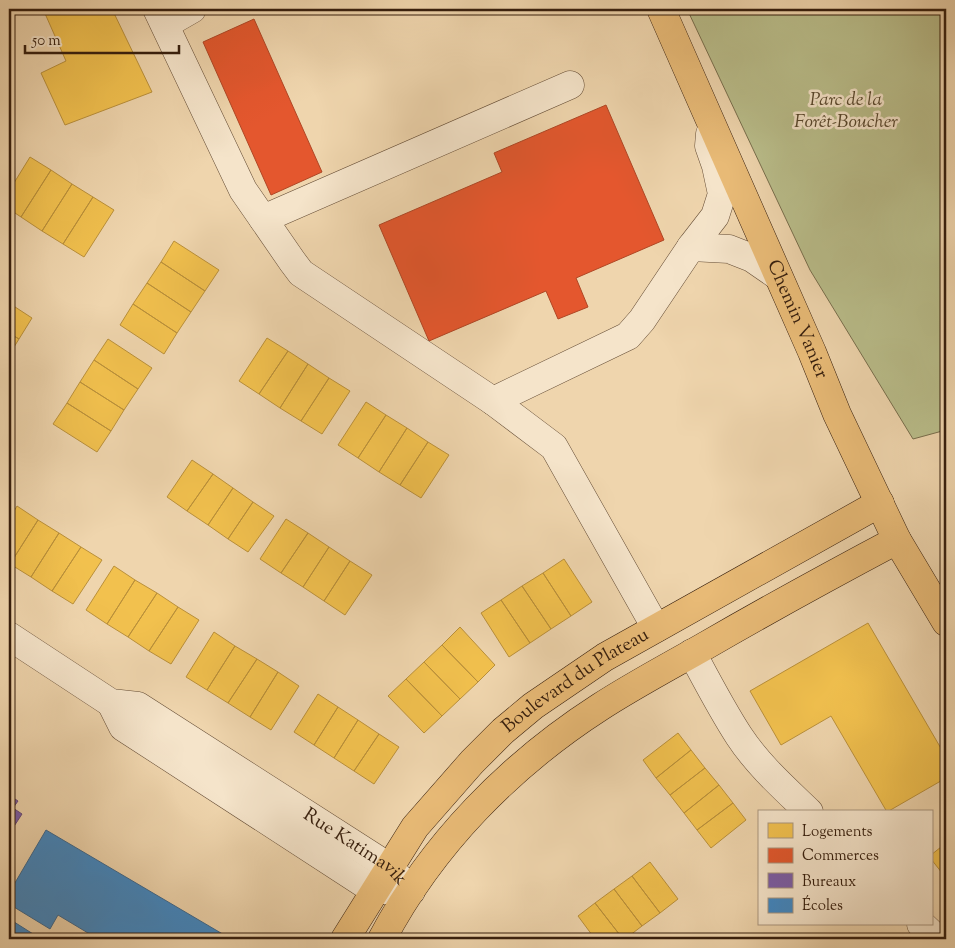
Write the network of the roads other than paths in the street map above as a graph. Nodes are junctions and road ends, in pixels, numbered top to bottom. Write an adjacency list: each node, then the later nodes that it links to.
1 (192, 9): 3 (street)
2 (661, 9): 5 (main road, Chemin Vanier)
3 (161, 16): 6 (street)
4 (570, 85): 6 (street)
5 (711, 123): 7 (street); 8 (main road, Chemin Vanier)
6 (263, 219): 9 (street)
7 (691, 247): 8 (street); 9 (street)
8 (778, 276): 10 (main road, Chemin Vanier)
9 (493, 401): 13 (street)
10 (880, 503): 11 (main road, Chemin Vanier); 13 (main road, Boulevard du Plateau)
11 (897, 540): 12 (main road, Chemin Vanier); 15 (main road, Boulevard du Plateau)
12 (946, 622)
13 (656, 628): 18 (main road, Boulevard du Plateau)
14 (9, 636): 16 (street, Rue Katimavik)
15 (692, 653): 17 (street); 20 (main road, Boulevard du Plateau)
16 (111, 703): 18 (street, Rue Katimavik); 19 (street, Rue Katimavik)
17 (807, 810)
18 (389, 867): 19 (main road, Boulevard du Plateau); 20 (street, Rue Katimavik)
19 (374, 890): 20 (street, Rue Katimavik); 22 (main road, Boulevard du Plateau)
20 (411, 890): 23 (main road, Boulevard du Plateau)
21 (923, 926): 24 (street)
22 (345, 939)
23 (382, 939)
24 (937, 939)

